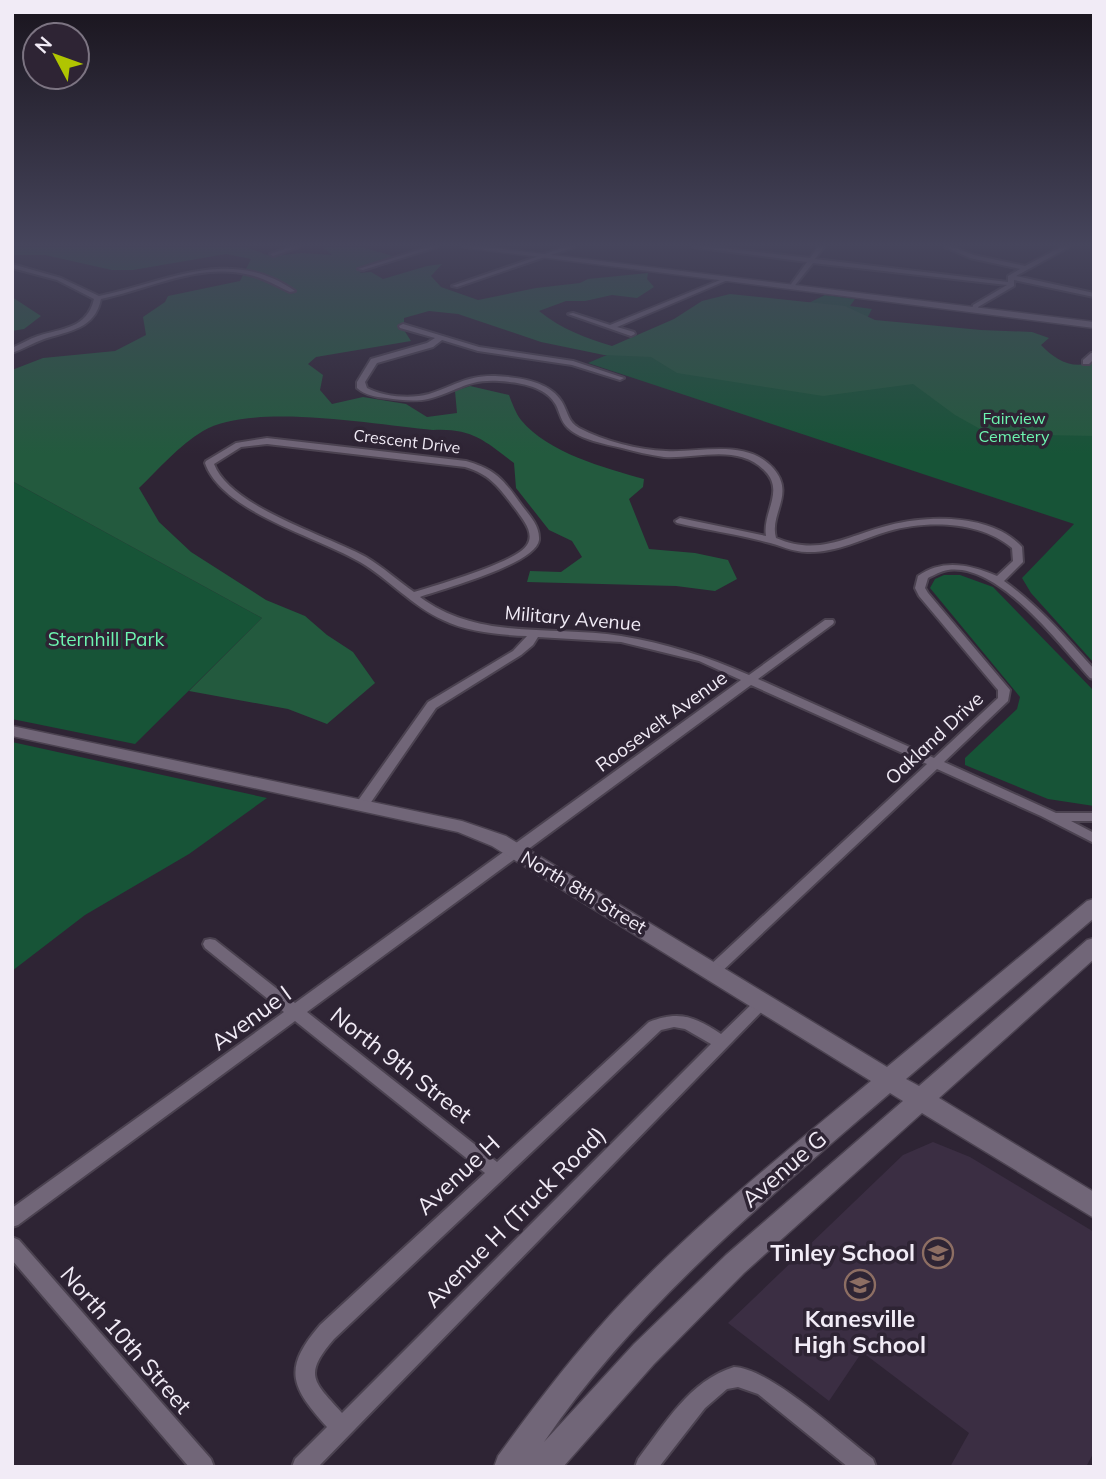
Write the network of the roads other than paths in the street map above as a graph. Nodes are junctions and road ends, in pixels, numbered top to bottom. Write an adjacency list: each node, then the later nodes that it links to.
1 (90, 316): 10 (street)
2 (577, 316): 7 (street)
3 (637, 316): 7 (street)
4 (1023, 316): 5 (street)
5 (1094, 325)
6 (403, 326): 9 (street)
7 (610, 327): 8 (street)
8 (631, 334)
9 (440, 338): 13 (street); 16 (street)
10 (12, 351)
11 (1094, 355): 12 (street)
12 (1086, 362)
13 (620, 378)
14 (226, 452): 18 (street, Military Avenue); 18 (street, Crescent Drive)
15 (680, 521): 16 (street)
16 (772, 540): 17 (street)
17 (999, 580): 21 (street, Oakland Drive); 24 (street, Oakland Drive)
18 (413, 596): 20 (street, Military Avenue)
19 (829, 622): 22 (street, Roosevelt Avenue)
20 (534, 634): 22 (street, Military Avenue); 25 (street)
21 (1094, 676)
22 (751, 679): 24 (street, Military Avenue); 29 (street, Roosevelt Avenue)
23 (12, 731): 25 (street, North 8th Street)
24 (937, 763): 26 (street, Military Avenue); 33 (street, Oakland Drive)
25 (362, 805): 29 (street, North 8th Street)
26 (1046, 813): 27 (street); 28 (street, Military Avenue)
27 (1094, 817)
28 (1094, 839)
29 (516, 851): 33 (street, North 8th Street); 35 (street, Avenue I)
30 (1094, 906): 37 (street, Avenue G)
31 (210, 944): 35 (street, North 9th Street)
32 (1094, 946): 38 (street, Avenue G)
33 (713, 971): 34 (street, North 8th Street)
34 (763, 1002): 36 (street, Avenue H (Truck Road)); 37 (street, North 8th Street)
35 (296, 1013): 39 (street, North 9th Street); 41 (street, Avenue I)
36 (721, 1043): 39 (street, Avenue H); 43 (street, Avenue H (Truck Road))
37 (887, 1081): 38 (street, North 8th Street); 46 (street, Avenue G)
38 (918, 1100): 40 (street, North 8th Street); 47 (street, Avenue G)
39 (497, 1172): 43 (street, Avenue H)
40 (1094, 1206)
41 (12, 1219)
42 (12, 1245): 44 (street, North 10th Street)
43 (342, 1428): 45 (street, Avenue H (Truck Road))
44 (203, 1467)
45 (303, 1467)
46 (509, 1467)
47 (542, 1467)
48 (646, 1467): 49 (street)
49 (865, 1467)

